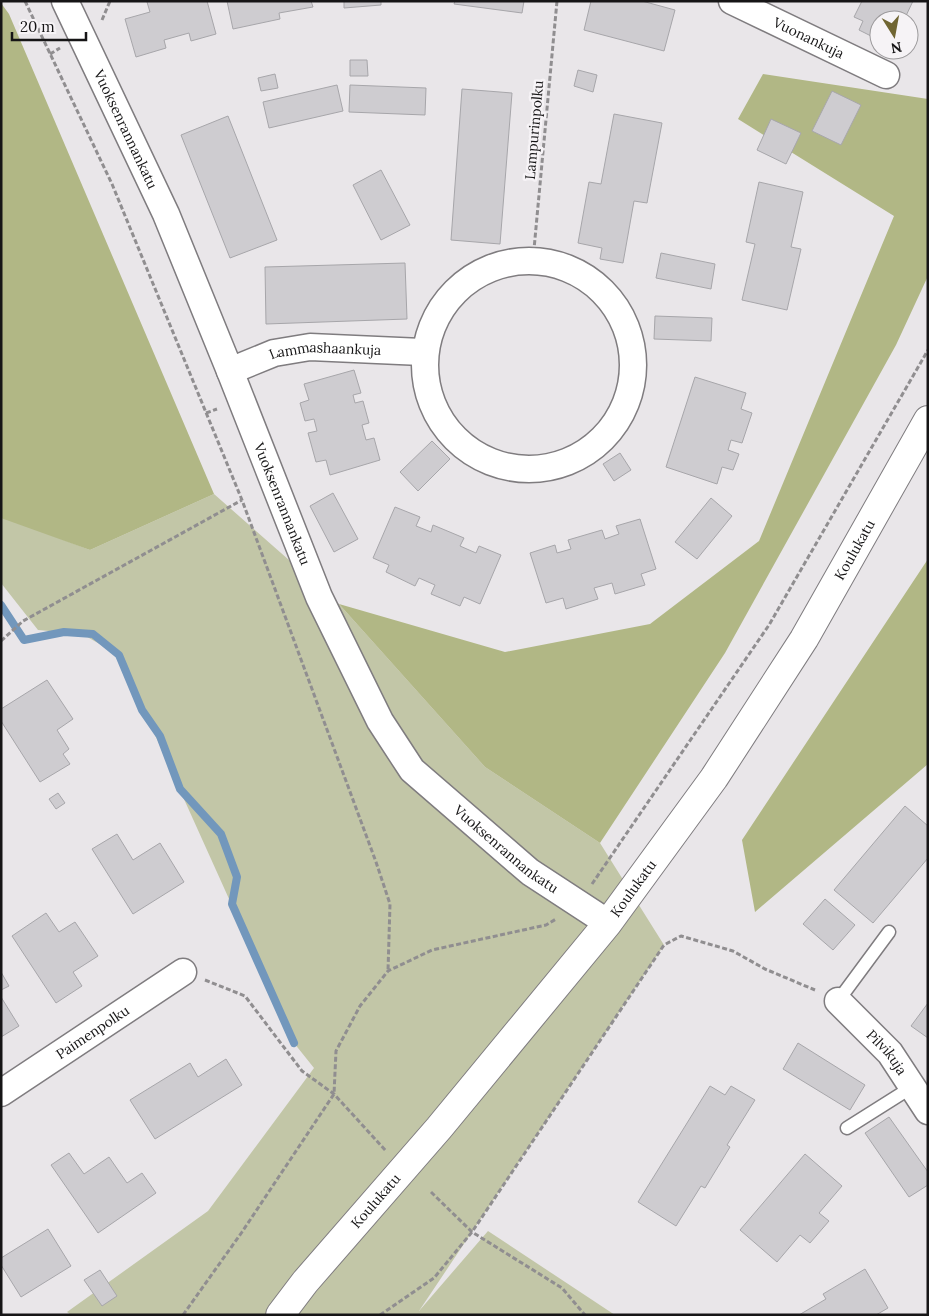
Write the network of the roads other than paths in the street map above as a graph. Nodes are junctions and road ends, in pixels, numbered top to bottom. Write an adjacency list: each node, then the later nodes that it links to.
1 (732, 1): 3 (street, Vuonankuja)
2 (71, 3): 5 (street, Vuoksenrannankatu)
3 (886, 75)
4 (422, 352): 4 (street); 5 (street, Lammashaankuja)
5 (230, 370): 7 (street, Vuoksenrannankatu)
6 (928, 420): 7 (street, Koulukatu)
7 (608, 923): 14 (street, Koulukatu)
8 (889, 932): 10 (lane)
9 (183, 972): 11 (street, Paimenpolku)
10 (838, 1000): 12 (street, Pilvikuja)
11 (1, 1093)
12 (921, 1096): 13 (lane)
13 (847, 1128)
14 (280, 1315)

